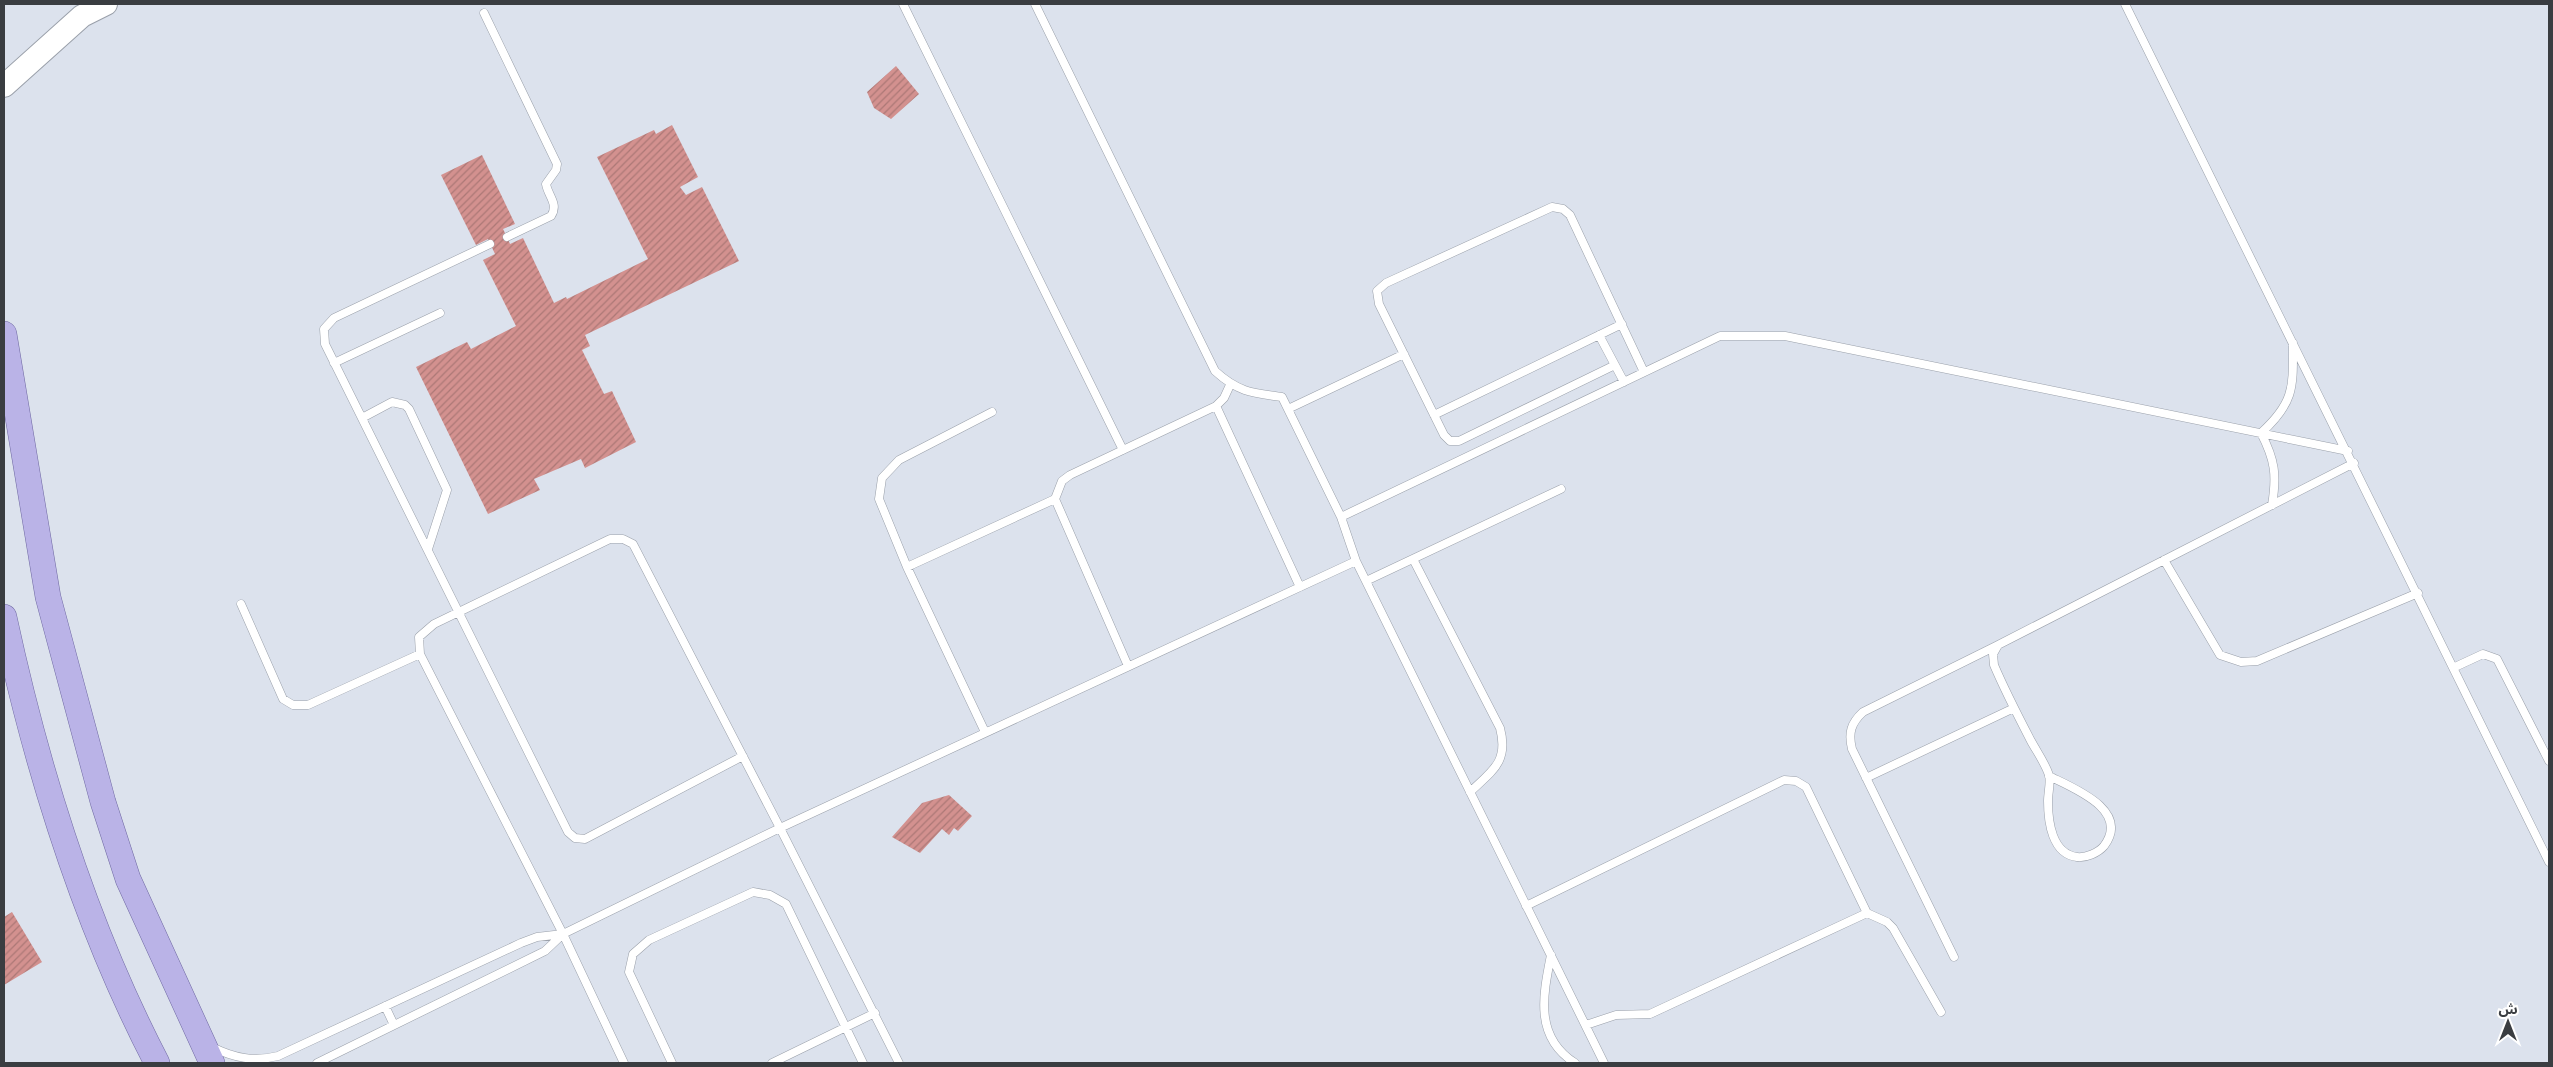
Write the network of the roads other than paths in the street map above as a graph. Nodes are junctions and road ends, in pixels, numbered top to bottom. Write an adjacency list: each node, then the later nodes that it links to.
1 (106, 4): 8 (main road)
2 (903, 4): 28 (lane)
3 (1035, 4): 21 (lane)
4 (2125, 4): 15 (lane)
5 (484, 13): 9 (lane)
6 (4, 65): 7 (main road)
7 (4, 72)
8 (4, 86)
9 (507, 237)
10 (490, 244): 17 (lane)
11 (440, 313): 17 (lane)
12 (1622, 324): 14 (lane); 16 (lane); 19 (lane)
13 (4, 334): 70 (main road)
14 (1599, 335): 18 (lane); 25 (lane)
15 (2293, 341): 27 (lane); 29 (lane)
16 (1404, 354): 23 (lane); 25 (lane)
17 (334, 363): 26 (lane)
18 (1615, 365): 20 (lane); 25 (lane)
19 (1644, 372): 20 (lane); 27 (lane)
20 (1624, 382): 34 (lane)
21 (1230, 385): 22 (lane); 23 (lane)
22 (1216, 406): 28 (lane); 41 (lane)
23 (1288, 409): 34 (lane)
24 (992, 412): 39 (lane)
25 (1434, 414)
26 (362, 418): 35 (lane); 35 (lane)
27 (2261, 433): 29 (lane); 33 (lane)
28 (1123, 450): 32 (lane)
29 (2348, 451): 30 (lane)
30 (2354, 464): 33 (lane); 42 (lane)
31 (1561, 489): 36 (lane)
32 (1054, 499): 39 (lane); 48 (lane)
33 (2272, 505): 37 (lane)
34 (1341, 517): 38 (lane)
35 (428, 549): 44 (lane)
36 (1413, 559): 40 (lane); 56 (lane)
37 (2164, 560): 42 (lane); 46 (lane)
38 (1356, 561): 40 (lane); 41 (lane)
39 (907, 566): 51 (lane)
40 (1366, 581): 56 (lane)
41 (1300, 586): 48 (lane)
42 (2418, 593): 49 (lane)
43 (241, 604): 47 (lane)
44 (459, 613): 47 (lane); 52 (lane); 52 (lane)
45 (4, 617): 72 (main road)
46 (1998, 645): 50 (lane); 55 (lane)
47 (420, 654): 61 (lane)
48 (1128, 666): 51 (lane)
49 (2454, 667): 53 (lane); 58 (lane)
50 (2014, 708): 54 (lane); 55 (lane)
51 (985, 732): 57 (lane)
52 (743, 756): 57 (lane)
53 (2549, 761)
54 (2050, 776): 54 (lane)
55 (1866, 778): 63 (lane)
56 (1470, 792): 59 (lane)
57 (780, 828): 61 (lane); 66 (lane)
58 (2549, 862)
59 (1526, 906): 60 (lane); 62 (lane)
60 (1868, 913): 65 (lane); 68 (lane)
61 (563, 934): 64 (lane); 67 (lane); 75 (lane)
62 (1551, 955): 68 (lane); 80 (lane)
63 (1954, 957)
64 (385, 1006): 67 (lane); 71 (lane)
65 (1941, 1012)
66 (875, 1013): 69 (lane); 79 (lane)
67 (394, 1024): 74 (lane)
68 (1586, 1025): 81 (lane)
69 (845, 1027): 76 (lane); 77 (lane); 78 (lane)
70 (202, 1041): 71 (lane); 73 (main road)
71 (276, 1060)
72 (157, 1063)
73 (212, 1063)
74 (317, 1063)
75 (624, 1063)
76 (672, 1063)
77 (772, 1063)
78 (863, 1063)
79 (899, 1063)
80 (1575, 1063)
81 (1604, 1063)

